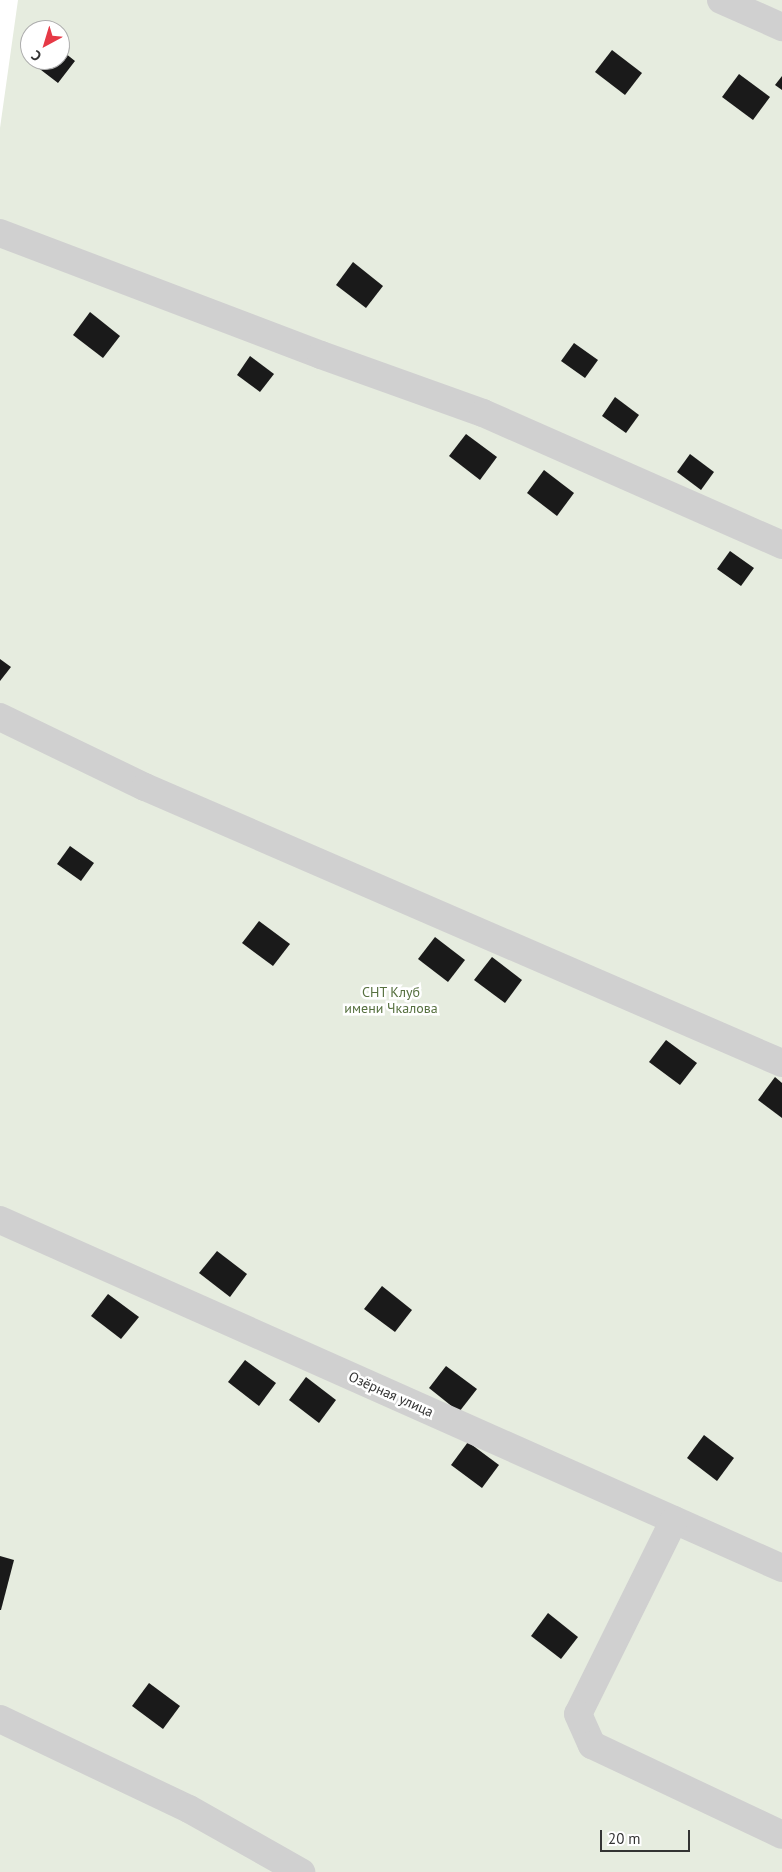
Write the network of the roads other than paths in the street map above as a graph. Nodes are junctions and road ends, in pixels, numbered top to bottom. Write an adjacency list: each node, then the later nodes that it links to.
1 (720, 0): 2 (lane)
2 (782, 27)
3 (0, 233): 4 (lane)
4 (782, 545)
5 (0, 717): 6 (lane)
6 (782, 1063)
7 (0, 1220): 8 (lane, Озёрная улица)
8 (674, 1520): 9 (lane, Озёрная улица); 11 (lane)
9 (782, 1568)
10 (0, 1719): 12 (lane)
11 (782, 1835)
12 (300, 1872)

